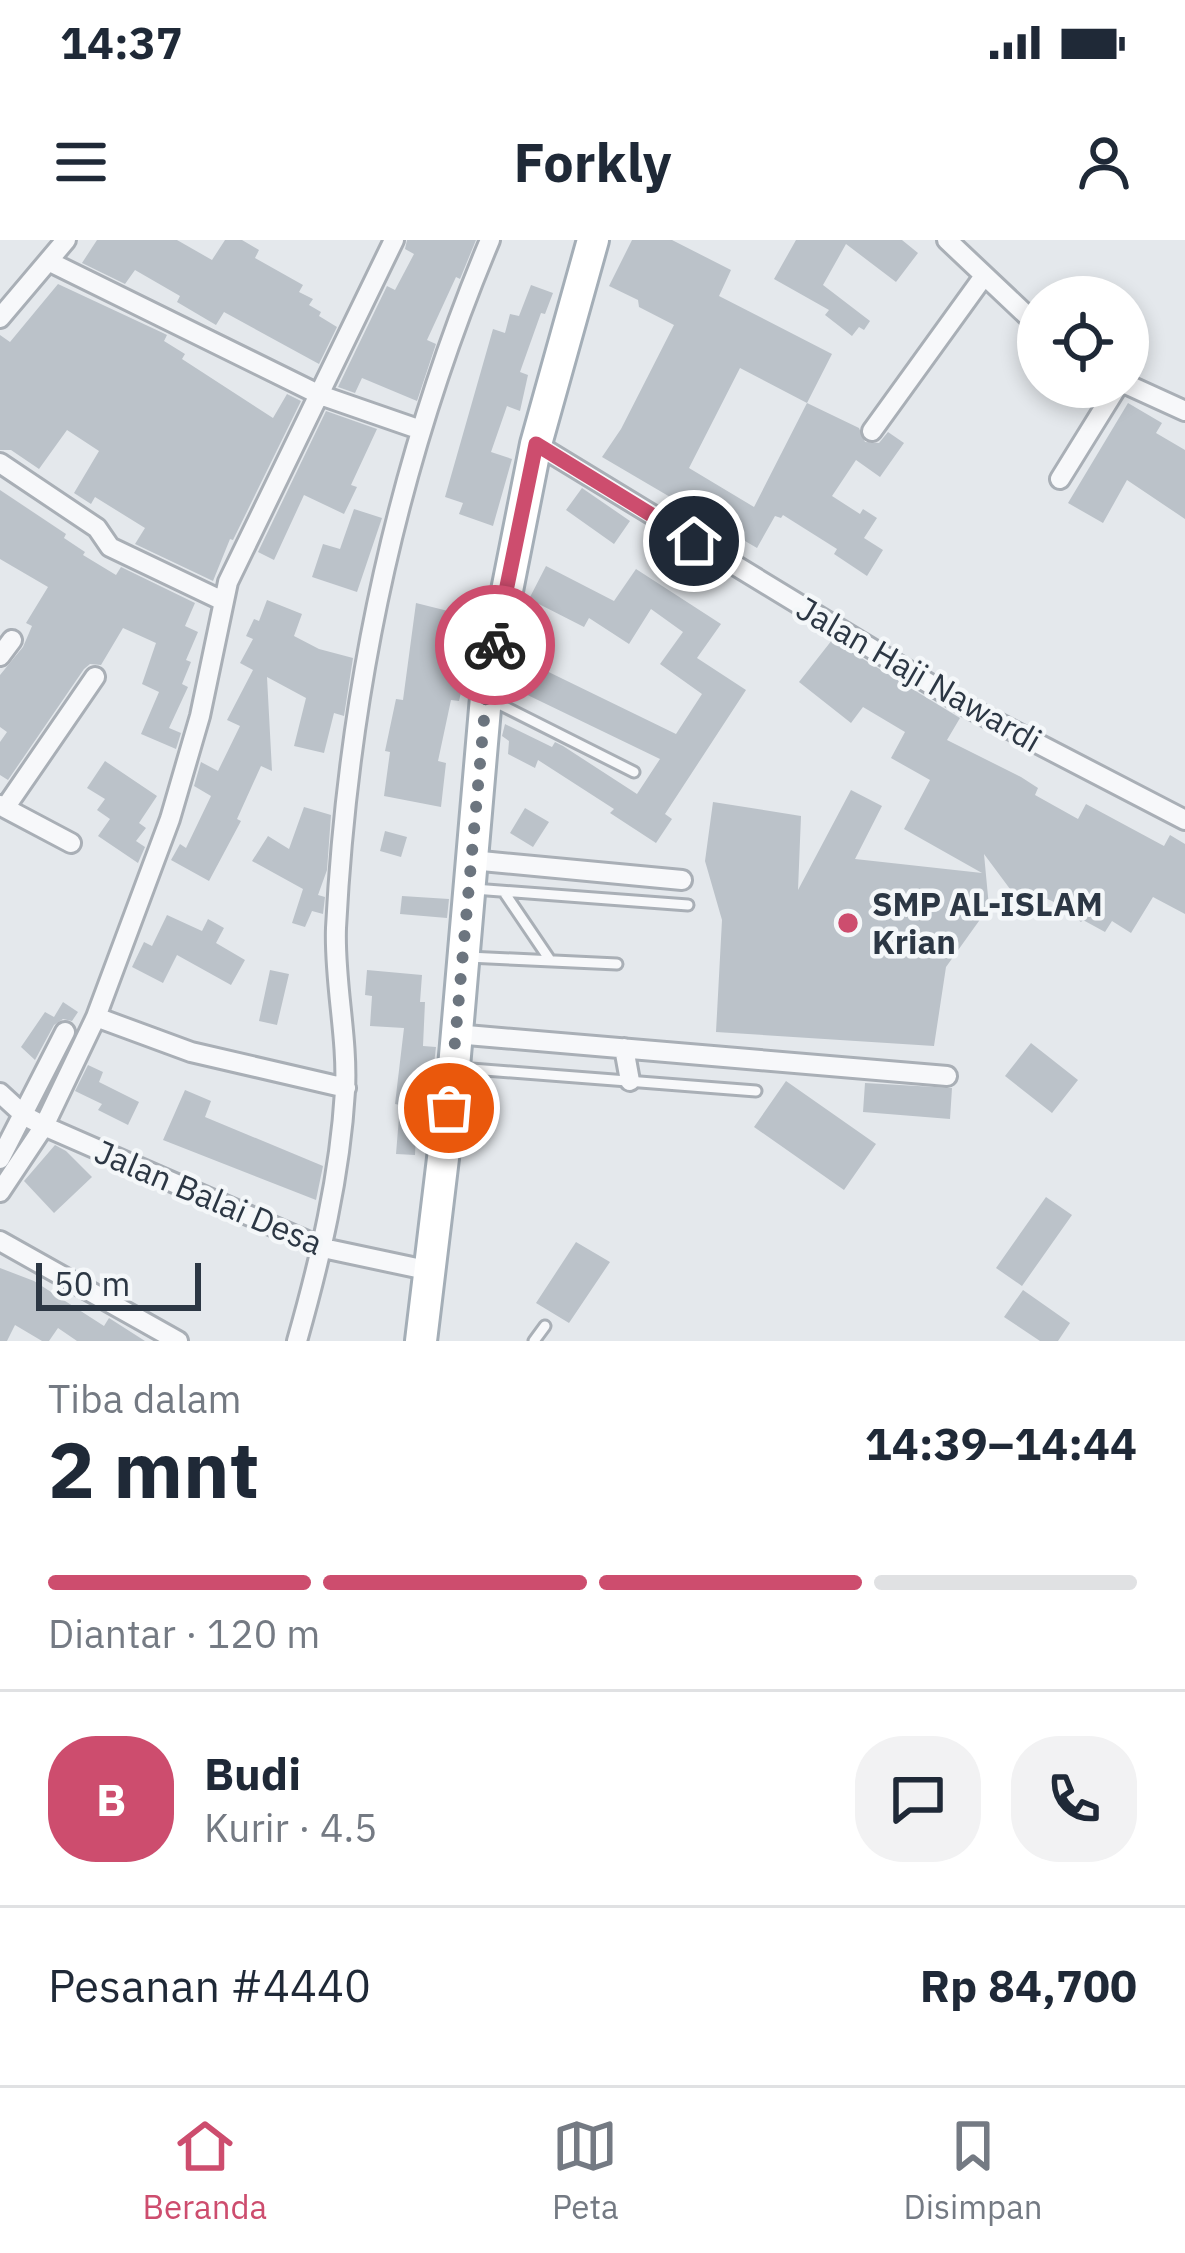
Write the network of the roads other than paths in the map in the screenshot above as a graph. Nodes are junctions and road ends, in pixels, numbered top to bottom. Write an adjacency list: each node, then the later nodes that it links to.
1 (66, 240): 6 (street)
2 (394, 240): 10 (street)
3 (490, 240): 14 (street)
4 (947, 240): 7 (street)
5 (584, 243): 16 (main road)
6 (50, 262): 9 (street); 10 (street)
7 (984, 276): 8 (street); 15 (street)
8 (1017, 307)
9 (0, 318)
10 (320, 395): 14 (street); 19 (street)
11 (1149, 395): 13 (street)
12 (1104, 408): 18 (street)
13 (1185, 411)
14 (421, 430): 38 (street)
15 (872, 430)
16 (536, 444): 21 (main road); 24 (street, Jalan Haji Nawardi)
17 (0, 463): 19 (street)
18 (1060, 478)
19 (223, 601): 33 (street)
20 (95, 677): 23 (street)
21 (486, 697): 22 (lane); 26 (main road)
22 (634, 772)
23 (3, 806): 25 (street)
24 (1184, 817)
25 (71, 844)
26 (470, 874): 27 (street); 28 (lane); 30 (main road)
27 (682, 880)
28 (504, 892): 29 (lane); 31 (lane)
29 (688, 904)
30 (463, 957): 31 (lane); 35 (main road)
31 (550, 960): 32 (lane)
32 (617, 964)
33 (96, 1016): 38 (street); 42 (street)
34 (64, 1032): 41 (street)
35 (454, 1049): 36 (street); 36 (lane); 47 (main road)
36 (627, 1063): 37 (street); 39 (lane)
37 (947, 1076)
38 (346, 1088): 46 (street)
39 (756, 1090)
40 (0, 1094): 41 (street, Jalan Balai Desa)
41 (25, 1116): 42 (street, Jalan Balai Desa); 43 (street)
42 (44, 1126): 44 (street); 46 (street, Jalan Balai Desa)
43 (0, 1159)
44 (0, 1192)
45 (0, 1240): 49 (street)
46 (323, 1248): 47 (street, Jalan Balai Desa); 50 (street)
47 (431, 1271): 51 (main road)
48 (545, 1326): 52 (lane)
49 (178, 1341)
50 (298, 1341)
51 (422, 1341)
52 (534, 1341)

